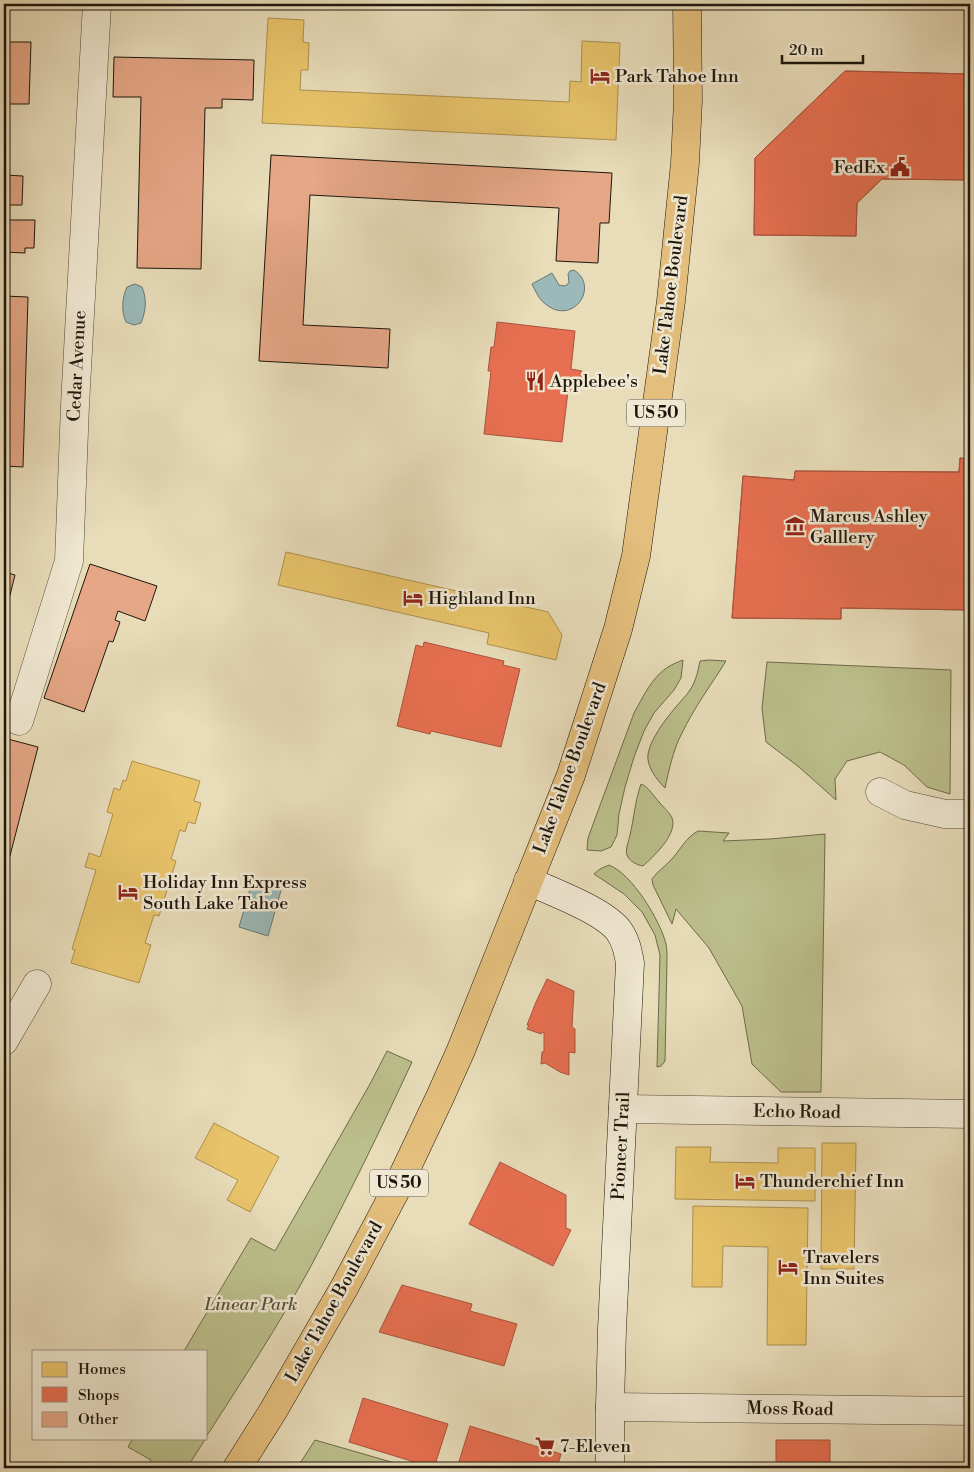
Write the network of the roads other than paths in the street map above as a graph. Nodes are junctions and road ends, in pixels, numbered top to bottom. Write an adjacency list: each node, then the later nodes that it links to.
1 (98, 4): 3 (street, Cedar Avenue)
2 (687, 4): 6 (highway, Lake Tahoe Boulevard / US 50)
3 (18, 721)
4 (880, 792): 5 (street)
5 (970, 814)
6 (528, 881): 9 (street, Pioneer Trail); 13 (highway, Lake Tahoe Boulevard / US 50)
7 (38, 984): 8 (street)
8 (4, 1041)
9 (623, 1108): 10 (street, Echo Road); 11 (street, Pioneer Trail)
10 (970, 1114)
11 (610, 1407): 12 (street, Moss Road); 14 (street, Pioneer Trail)
12 (970, 1411)
13 (237, 1468)
14 (610, 1468)

